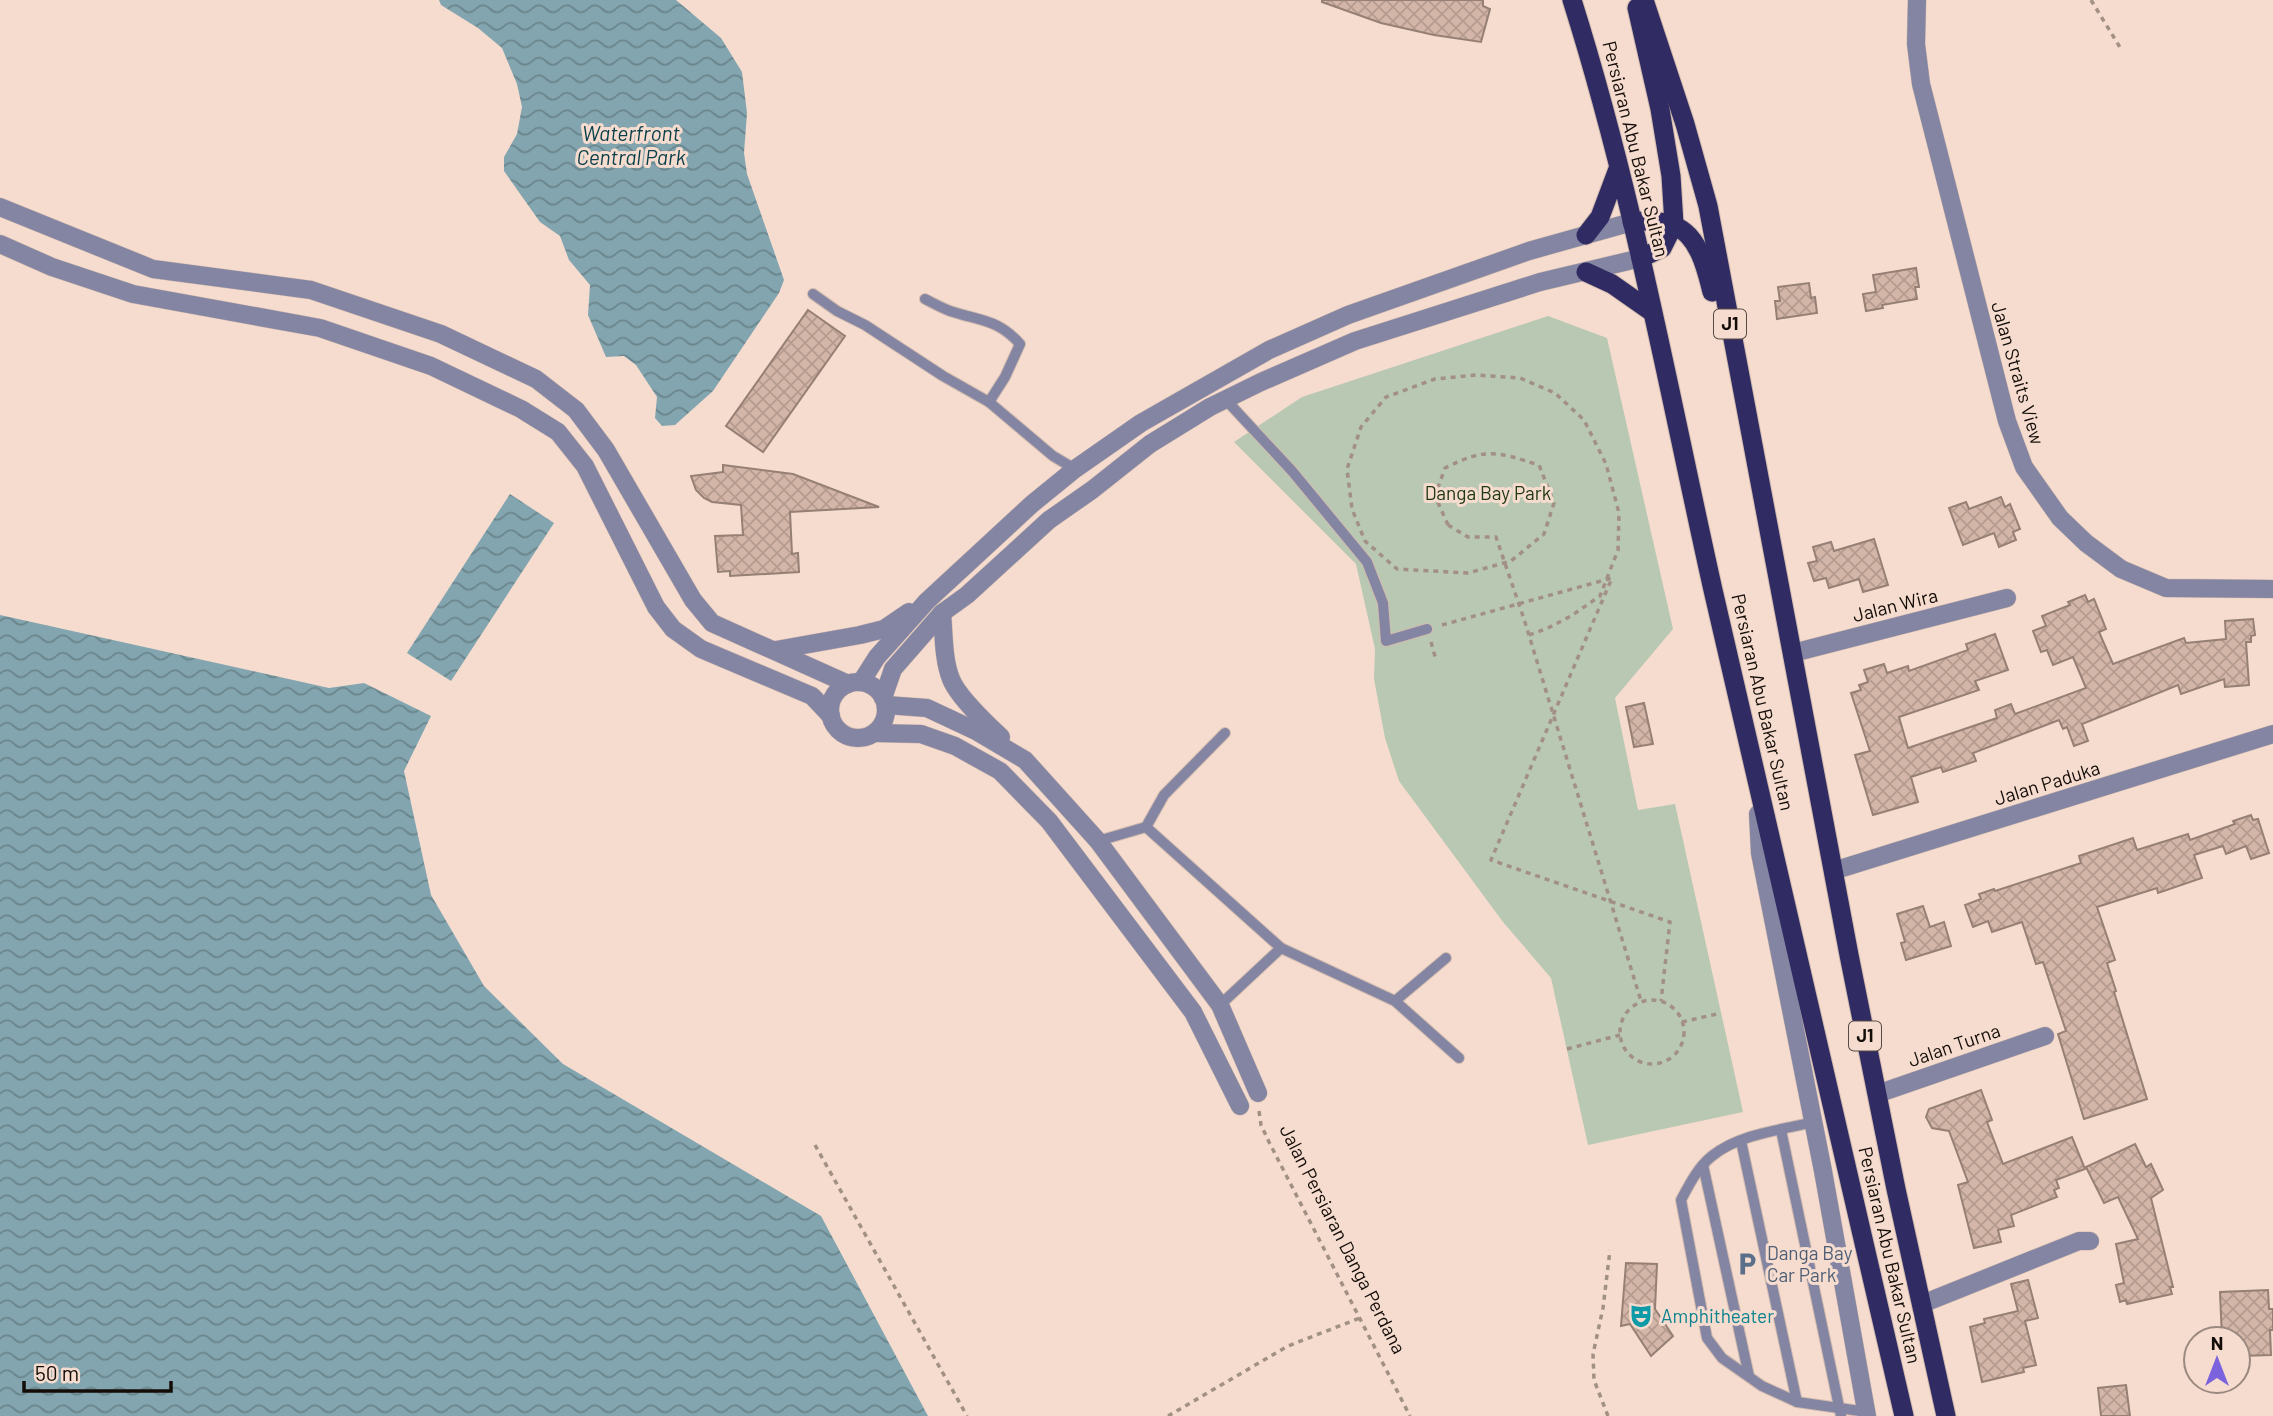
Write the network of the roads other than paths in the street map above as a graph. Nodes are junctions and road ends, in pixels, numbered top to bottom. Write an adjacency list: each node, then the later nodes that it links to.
1 (1572, 0): 5 (highway, Persiaran Abu Bakar Sultan / J1)
2 (1636, 0): 8 (highway)
3 (1644, 0): 18 (highway, Persiaran Abu Bakar Sultan / J1)
4 (1917, 0): 20 (street, Jalan Straits View)
5 (1619, 168): 7 (highway, Persiaran Abu Bakar Sultan / J1); 9 (highway)
6 (0, 207): 25 (street)
7 (1632, 222): 8 (highway); 9 (street); 11 (highway, Persiaran Abu Bakar Sultan / J1)
8 (1674, 224): 11 (highway); 18 (highway)
9 (1586, 235): 19 (street)
10 (0, 244): 29 (street)
11 (1641, 258): 12 (street); 15 (highway, Persiaran Abu Bakar Sultan / J1)
12 (1586, 272): 15 (highway); 16 (street)
13 (813, 294): 17 (lane)
14 (925, 299): 17 (lane)
15 (1653, 312): 34 (highway, Persiaran Abu Bakar Sultan / J1)
16 (1226, 400): 23 (street); 24 (lane)
17 (989, 402): 19 (lane)
18 (1755, 456): 26 (highway, Persiaran Abu Bakar Sultan / J1)
19 (1075, 469): 22 (street)
20 (2273, 589)
21 (2007, 598): 26 (street, Jalan Wira)
22 (927, 601): 25 (street); 27 (street)
23 (943, 613): 28 (street); 33 (street)
24 (1427, 629)
25 (776, 650): 27 (street)
26 (1793, 653): 37 (highway, Persiaran Abu Bakar Sultan / J1)
27 (855, 683): 28 (street); 29 (street)
28 (885, 702): 30 (street); 33 (street)
29 (831, 716): 30 (street)
30 (876, 733): 46 (street)
31 (1225, 733): 35 (lane)
32 (2273, 734): 37 (street, Jalan Paduka)
33 (1025, 760): 36 (street)
34 (1755, 766): 47 (street); 57 (highway, Persiaran Abu Bakar Sultan / J1)
35 (1146, 827): 36 (lane); 38 (lane)
36 (1098, 841): 41 (street)
37 (1833, 872): 45 (highway, Persiaran Abu Bakar Sultan / J1)
38 (1282, 948): 40 (lane); 41 (lane)
39 (1446, 958): 40 (lane)
40 (1395, 1001): 43 (lane)
41 (1220, 1005): 44 (street)
42 (2045, 1035): 45 (street, Jalan Turna)
43 (1459, 1058)
44 (1258, 1093)
45 (1877, 1094): 52 (highway, Persiaran Abu Bakar Sultan / J1)
46 (1240, 1106)
47 (1814, 1122): 48 (lane); 56 (street)
48 (1781, 1130): 49 (lane); 55 (lane)
49 (1741, 1141): 50 (lane); 54 (lane)
50 (1703, 1166): 53 (lane); 53 (lane)
51 (2090, 1241): 52 (street)
52 (1922, 1304): 58 (highway, Persiaran Abu Bakar Sultan / J1)
53 (1749, 1376): 54 (lane)
54 (1797, 1402): 55 (lane)
55 (1840, 1411): 56 (lane)
56 (1867, 1414)
57 (1904, 1416)
58 (1946, 1416)

